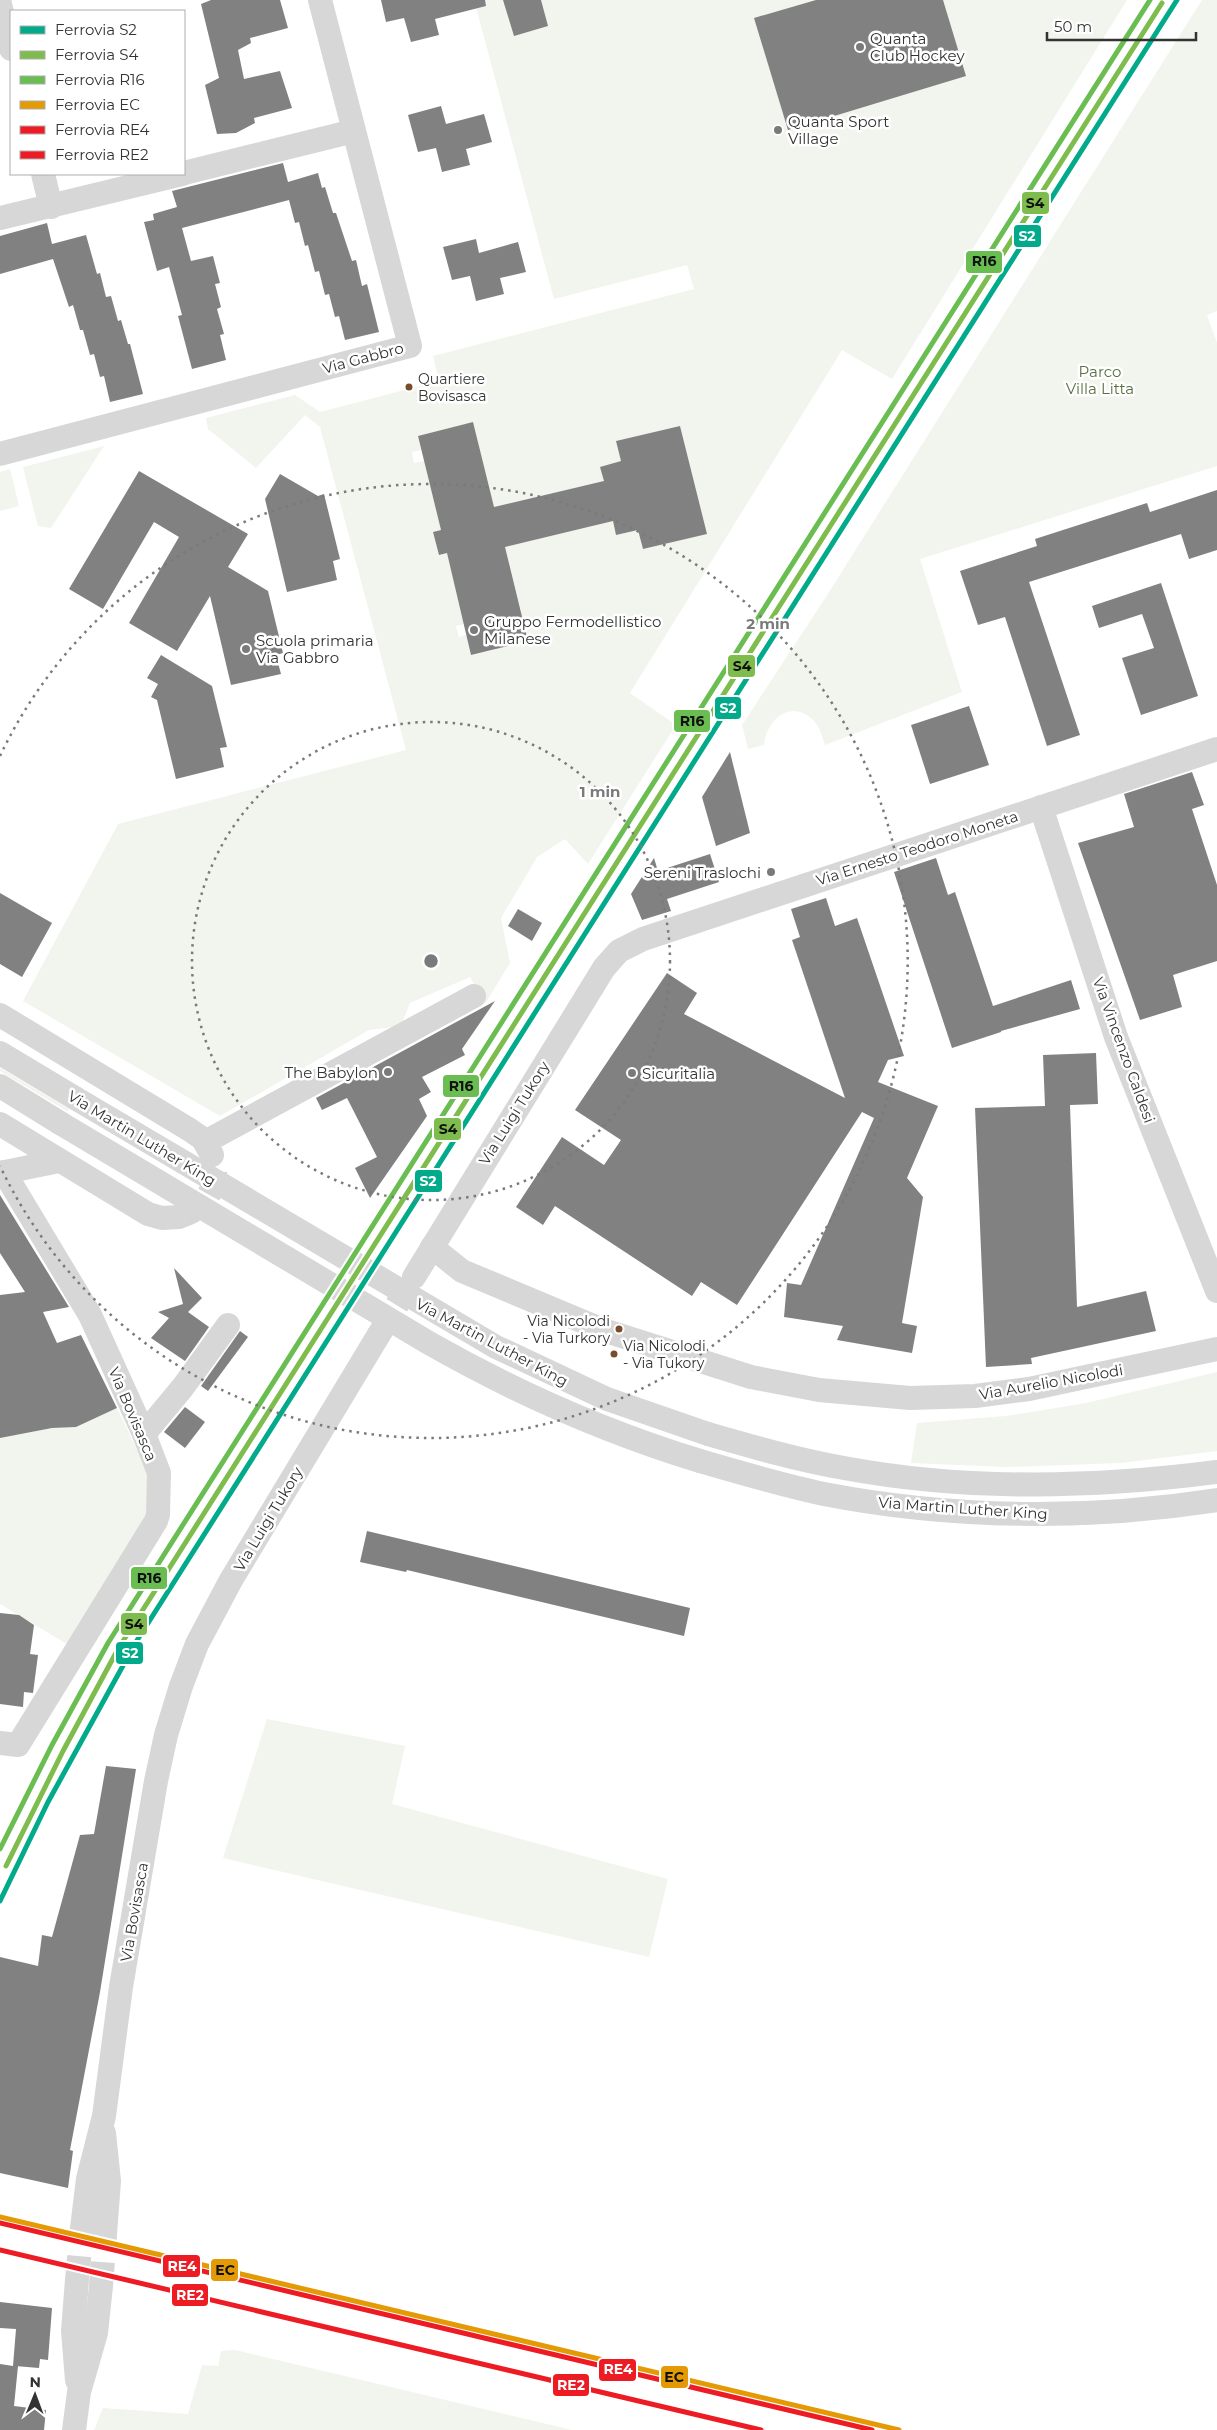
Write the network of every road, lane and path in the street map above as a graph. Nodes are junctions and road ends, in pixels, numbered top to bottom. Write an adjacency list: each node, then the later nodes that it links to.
1 (320, 0): 4 (street, Via Gabbro)
2 (0, 4): 3 (street)
3 (10, 45)
4 (354, 131): 5 (street); 10 (street, Via Gabbro)
5 (185, 173)
6 (43, 175): 8 (street)
7 (179, 175): 8 (street)
8 (51, 207): 9 (street)
9 (0, 218)
10 (0, 454)
11 (1217, 749): 12 (street, Via Ernesto Teodoro Moneta)
12 (1041, 807): 13 (street, Via Ernesto Teodoro Moneta); 24 (street, Via Vincenzo Caldesi)
13 (619, 951): 22 (street, Via Luigi Tukory)
14 (474, 996): 15 (street)
15 (0, 1015)
16 (0, 1053): 29 (street, Via Martin Luther King, bridge)
17 (0, 1086): 30 (street, Via Martin Luther King, bridge)
18 (0, 1124): 19 (street)
19 (59, 1161): 20 (street, Via Bovisasca); 21 (street)
20 (2, 1173): 28 (street, Via Bovisasca)
21 (180, 1217)
22 (432, 1247): 23 (street, Via Luigi Tukory); 27 (street, Via Aurelio Nicolodi)
23 (414, 1277)
24 (1217, 1291)
25 (228, 1325): 28 (street)
26 (378, 1336): 31 (street, Via Luigi Tukory)
27 (1217, 1349)
28 (144, 1434): 32 (street, Via Bovisasca)
29 (1217, 1472)
30 (1217, 1500)
31 (173, 1710): 33 (street, Via Bovisasca)
32 (0, 1743)
33 (104, 2116): 34 (street, Via Bovisasca); 35 (street, Via Bovisasca)
34 (82, 2228)
35 (105, 2234)
36 (77, 2280): 38 (street)
37 (101, 2286): 38 (street)
38 (77, 2402): 39 (street)
39 (74, 2430)

